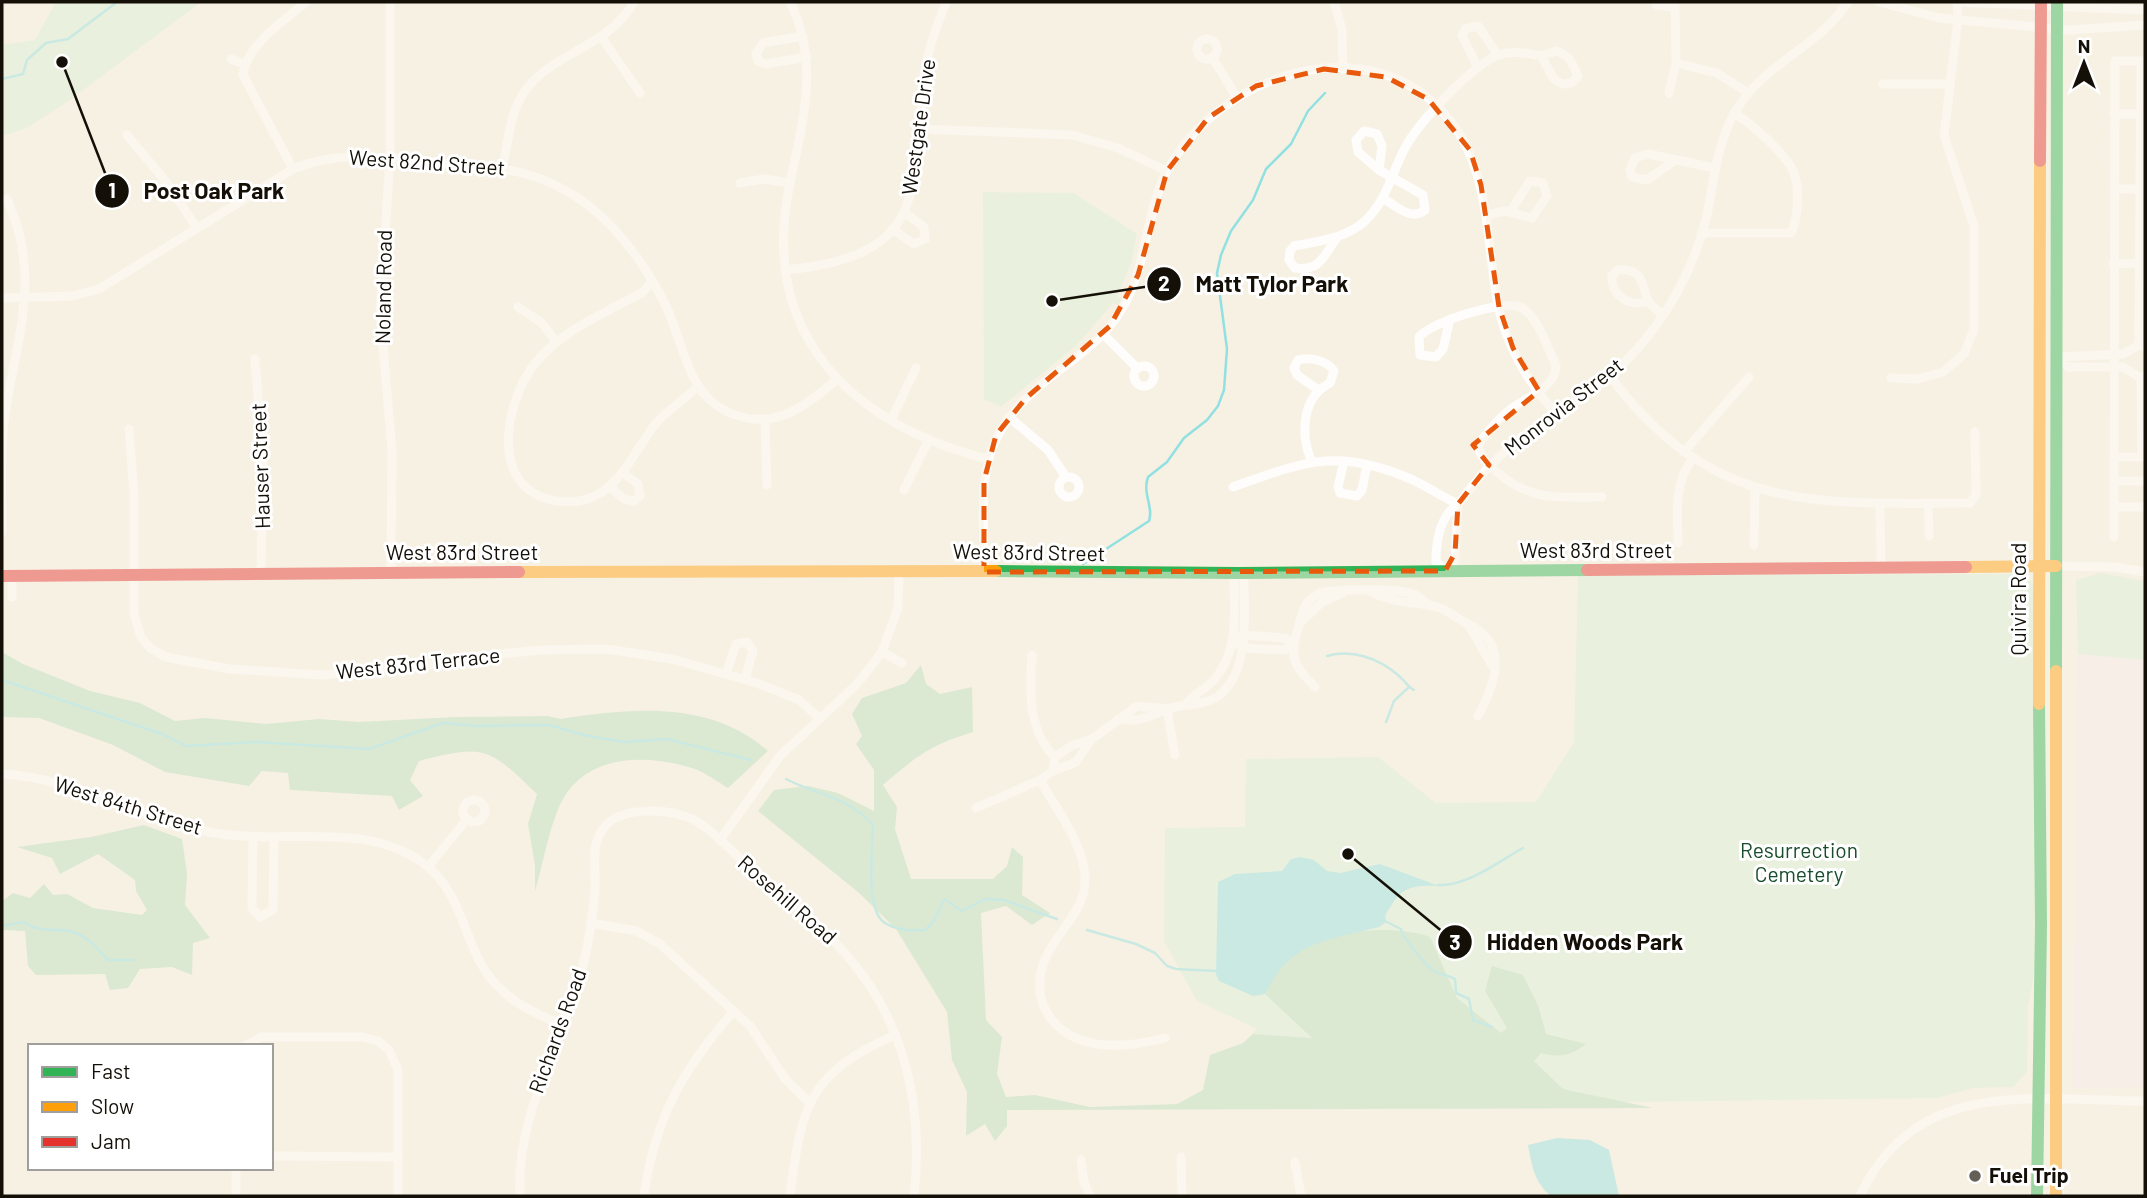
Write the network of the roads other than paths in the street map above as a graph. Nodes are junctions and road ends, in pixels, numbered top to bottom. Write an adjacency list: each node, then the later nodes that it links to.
1 (306, 2): 28 (street)
2 (390, 2): 44 (street, Noland Road)
3 (634, 2): 20 (street)
4 (790, 2): 19 (street)
5 (946, 2): 41 (street, Westgate Drive)
6 (1334, 2): 30 (street)
7 (1656, 2): 11 (street)
8 (1848, 2): 35 (street, Monrovia Street)
9 (1879, 2): 15 (street)
10 (1957, 2): 12 (street); 15 (street)
11 (1675, 4): 27 (street)
12 (2041, 5): 13 (street); 17 (main road, Quivira Road)
13 (2057, 5): 14 (street); 18 (main road, Quivira Road)
14 (2145, 10)
15 (1958, 20): 17 (street); 32 (street)
16 (2145, 24): 18 (street)
17 (2040, 27): 18 (street); 68 (main road, Quivira Road)
18 (2057, 28): 82 (main road, Quivira Road)
19 (803, 36): 23 (street); 23 (street)
20 (602, 38): 33 (street); 46 (street)
21 (1498, 55): 22 (street); 29 (street); 29 (street)
22 (1541, 56)
23 (807, 57): 53 (street)
24 (1212, 57): 36 (street)
25 (231, 59): 28 (street)
26 (2143, 61): 39 (street); 40 (street)
27 (1676, 63): 34 (street); 35 (street)
28 (244, 64): 48 (street)
29 (1478, 68): 37 (street)
30 (1343, 69): 36 (street); 37 (street)
31 (1883, 83): 32 (street)
32 (1948, 84): 90 (street)
33 (640, 93)
34 (1670, 93)
35 (1748, 93): 38 (street, Monrovia Street)
36 (1236, 96): 50 (street)
37 (1437, 107): 51 (street); 60 (street)
38 (1734, 113): 47 (street, Monrovia Street); 63 (street)
39 (2114, 114): 40 (street); 55 (street)
40 (2141, 114): 42 (street)
41 (921, 129): 50 (street); 58 (street, Westgate Drive)
42 (2143, 133): 54 (street)
43 (127, 135): 61 (street)
44 (390, 159): 46 (street, West 82nd Street); 48 (street, West 82nd Street); 140 (street, Noland Road)
45 (1674, 161): 45 (street); 47 (street)
46 (503, 167): 69 (street, West 82nd Street)
47 (1715, 168): 63 (street, Monrovia Street)
48 (293, 169): 61 (street, West 82nd Street)
49 (1379, 170): 51 (street)
50 (1167, 171): 78 (street)
51 (1393, 177): 57 (street); 57 (street)
52 (740, 183): 53 (street)
53 (790, 183): 67 (street)
54 (2143, 185): 55 (street); 66 (street)
55 (2114, 189): 65 (street)
56 (7, 199): 72 (street)
57 (1384, 199): 64 (street)
58 (904, 212): 62 (street, Westgate Drive); 62 (street, Westgate Drive)
59 (1510, 212): 59 (street); 60 (street)
60 (1486, 215): 75 (street)
61 (197, 228): 72 (street, West 82nd Street)
62 (892, 229): 67 (street, Westgate Drive)
63 (1702, 233): 76 (street, Monrovia Street)
64 (1337, 238): 64 (street)
65 (2113, 264): 66 (street); 81 (street)
66 (2143, 267): 70 (street)
67 (786, 270): 91 (street)
68 (2041, 274): 82 (main road); 131 (main road, Quivira Road)
69 (653, 281): 79 (street); 92 (street, West 82nd Street)
70 (2143, 284): 80 (street)
71 (2, 298): 72 (street, West 82nd Street)
72 (26, 298): 126 (street)
73 (1648, 301): 73 (street); 76 (street)
74 (518, 307): 79 (street)
75 (1499, 307): 77 (street); 94 (street); 94 (street)
76 (1663, 315): 87 (street, Monrovia Street)
77 (1450, 319): 77 (street)
78 (1104, 335): 86 (street); 96 (street)
79 (556, 342): 116 (street)
80 (2142, 346): 81 (street)
81 (2113, 354): 82 (street); 84 (street)
82 (2057, 357): 84 (street); 132 (main road, Quivira Road)
83 (255, 359): 139 (street, Hauser Street)
84 (2113, 367): 89 (street); 103 (street)
85 (916, 368): 98 (street)
86 (1137, 368)
87 (1610, 376): 95 (street, Monrovia Street); 102 (street)
88 (1749, 377): 102 (street)
89 (2143, 377): 104 (street)
90 (1891, 378)
91 (836, 380): 97 (street, West 82nd Street); 98 (street)
92 (698, 386): 97 (street, West 82nd Street); 111 (street)
93 (1317, 389): 107 (street)
94 (1539, 391): 95 (street); 110 (street)
95 (1556, 413): 110 (street, Monrovia Street)
96 (1009, 417): 106 (street); 112 (street)
97 (765, 420): 115 (street)
98 (891, 420): 101 (street)
99 (130, 429): 138 (street, West 83rd Terrace)
100 (1975, 432): 121 (street)
101 (929, 439): 106 (street); 118 (street)
102 (1684, 452): 105 (street)
103 (2114, 457): 104 (street); 113 (street)
104 (2144, 457)
105 (1693, 458): 119 (street); 129 (street)
106 (987, 459): 136 (street)
107 (1311, 460): 108 (street); 117 (street)
108 (1344, 461): 109 (street); 109 (street)
109 (1367, 466): 122 (street)
110 (1489, 466): 120 (street, Monrovia Street); 122 (street, Monrovia Street)
111 (622, 472): 116 (street); 116 (street)
112 (1066, 477)
113 (2114, 481): 114 (street); 124 (street)
114 (2145, 481)
115 (766, 485)
116 (609, 486)
117 (1234, 487)
118 (904, 489)
119 (1755, 489): 123 (street); 130 (street)
120 (1602, 497)
121 (1928, 503): 123 (street); 127 (street)
122 (1458, 504): 135 (street); 135 (street, Monrovia Street)
123 (1880, 504): 133 (street)
124 (2114, 507): 125 (street); 128 (street)
125 (2145, 507)
126 (2, 532)
127 (1929, 536)
128 (2114, 537)
129 (1678, 543)
130 (1754, 545)
131 (2037, 565): 132 (main road, West 83rd Street); 133 (main road, West 83rd Street); 172 (main road, Quivira Road)
132 (2056, 566): 137 (street); 173 (main road, Quivira Road)
133 (1881, 569): 135 (main road, West 83rd Street)
134 (899, 571): 136 (main road, West 83rd Street); 140 (main road, West 83rd Street); 148 (street, Rosehill Road)
135 (1445, 571): 141 (main road, West 83rd Street)
136 (984, 572): 141 (main road, West 83rd Street)
137 (2145, 572)
138 (132, 573): 139 (main road, West 83rd Street); 142 (main road, West 83rd Street); 151 (street, West 83rd Terrace)
139 (261, 573): 140 (main road, West 83rd Street)
140 (391, 573)
141 (1238, 573): 144 (street); 145 (street)
142 (4, 574): 143 (street)
143 (12, 597)
144 (1243, 635): 145 (street); 146 (street); 147 (street)
145 (1233, 640): 147 (street); 154 (street)
146 (1292, 643): 147 (street); 153 (street); 156 (street)
147 (1242, 648): 154 (street)
148 (882, 652): 150 (street); 157 (street, Rosehill Road)
149 (1032, 655): 161 (street)
150 (902, 663)
151 (726, 674): 152 (street, West 83rd Terrace); 152 (street)
152 (745, 680): 157 (street, West 83rd Terrace)
153 (1315, 688)
154 (1186, 704): 155 (street)
155 (1167, 709): 158 (street); 158 (street); 160 (street)
156 (1478, 716)
157 (818, 717): 169 (street, Rosehill Road)
158 (1118, 719): 159 (street)
159 (1092, 739): 161 (street); 162 (street)
160 (1175, 755)
161 (1055, 757): 162 (street)
162 (1053, 771): 164 (street)
163 (2, 774): 167 (street, West 84th Street)
164 (1040, 780): 165 (street); 177 (street)
165 (976, 808)
166 (467, 819): 170 (street)
167 (254, 837): 168 (street, West 84th Street); 168 (street)
168 (274, 838): 170 (street, West 84th Street)
169 (720, 840): 171 (street, Richards Road); 176 (street, Rosehill Road)
170 (428, 867): 175 (street, West 84th Street)
171 (591, 923): 174 (street); 175 (street, Richards Road)
172 (2041, 925): 173 (main road); 179 (main road, Quivira Road)
173 (2056, 925): 180 (main road, Quivira Road)
174 (734, 1011): 182 (street); 192 (street)
175 (562, 1025): 191 (street, Richards Road)
176 (895, 1035): 182 (street); 194 (street, Rosehill Road)
177 (1164, 1038)
178 (249, 1044): 184 (street)
179 (2040, 1100): 180 (street); 198 (street); 199 (main road, Quivira Road)
180 (2056, 1101): 181 (street); 200 (main road, Quivira Road)
181 (2145, 1101)
182 (810, 1103): 193 (street)
183 (273, 1156): 184 (street)
184 (398, 1157): 190 (street)
185 (1181, 1157): 196 (street)
186 (1081, 1160): 195 (street)
187 (1295, 1162): 197 (street)
188 (236, 1170): 189 (street)
189 (236, 1196)
190 (398, 1196)
191 (520, 1196)
192 (644, 1196)
193 (790, 1196)
194 (914, 1196)
195 (1090, 1196)
196 (1182, 1196)
197 (1301, 1196)
198 (1860, 1196)
199 (2037, 1196)
200 (2056, 1196)

